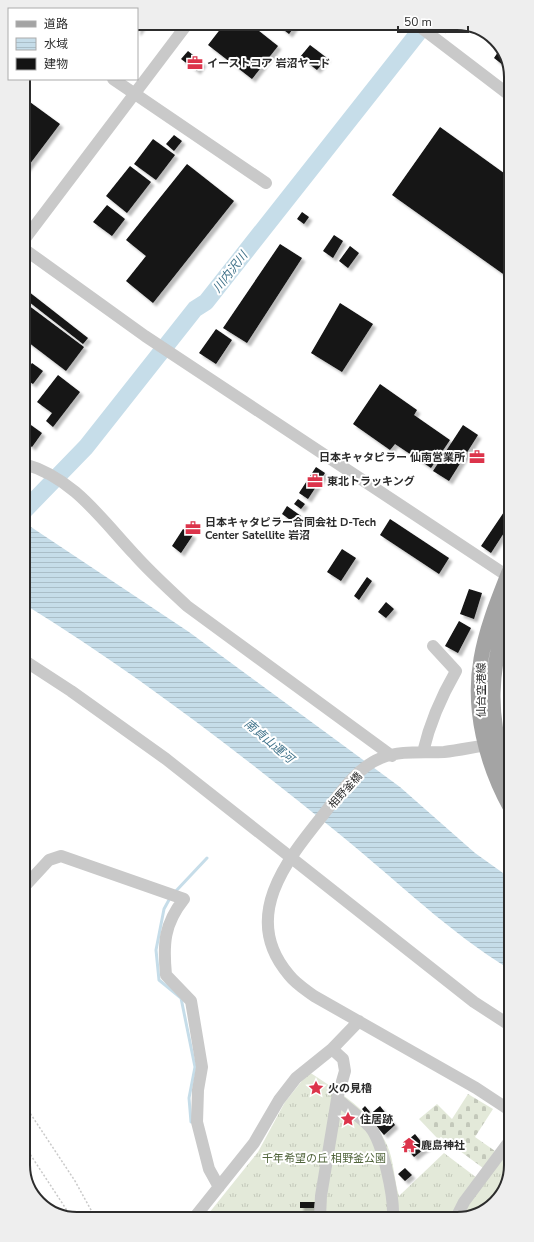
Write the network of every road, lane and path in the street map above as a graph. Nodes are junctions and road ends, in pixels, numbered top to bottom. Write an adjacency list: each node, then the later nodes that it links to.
1 (183, 30): 5 (street)
2 (424, 30): 4 (street)
3 (114, 80): 5 (street)
4 (504, 91)
5 (135, 94): 6 (street); 7 (street)
6 (266, 183)
7 (30, 232)
8 (30, 253): 10 (street)
9 (30, 466): 17 (street)
10 (504, 572)
11 (504, 588): 15 (main road, 仙台空港線)
12 (504, 629): 15 (main road, 仙台空港線)
13 (433, 646): 16 (street)
14 (30, 665): 20 (street)
15 (492, 744): 16 (street); 18 (main road, 仙台空港線); 19 (main road, 仙台空港線)
16 (423, 752): 17 (street)
17 (386, 757): 20 (street, 相野釜橋)
18 (504, 765)
19 (504, 796)
20 (290, 859): 22 (street, 相野釜橋); 23 (street)
21 (30, 881): 30 (street)
22 (359, 1021): 24 (street); 26 (street, 相野釜橋)
23 (504, 1021)
24 (332, 1049): 25 (street); 30 (street)
25 (337, 1099): 34 (street); 35 (street)
26 (504, 1106)
27 (30, 1113): 32 (path)
28 (504, 1148): 36 (street)
29 (30, 1154): 31 (path)
30 (219, 1187): 33 (street)
31 (67, 1210)
32 (92, 1212)
33 (199, 1212)
34 (320, 1212)
35 (393, 1212)
36 (459, 1212)

